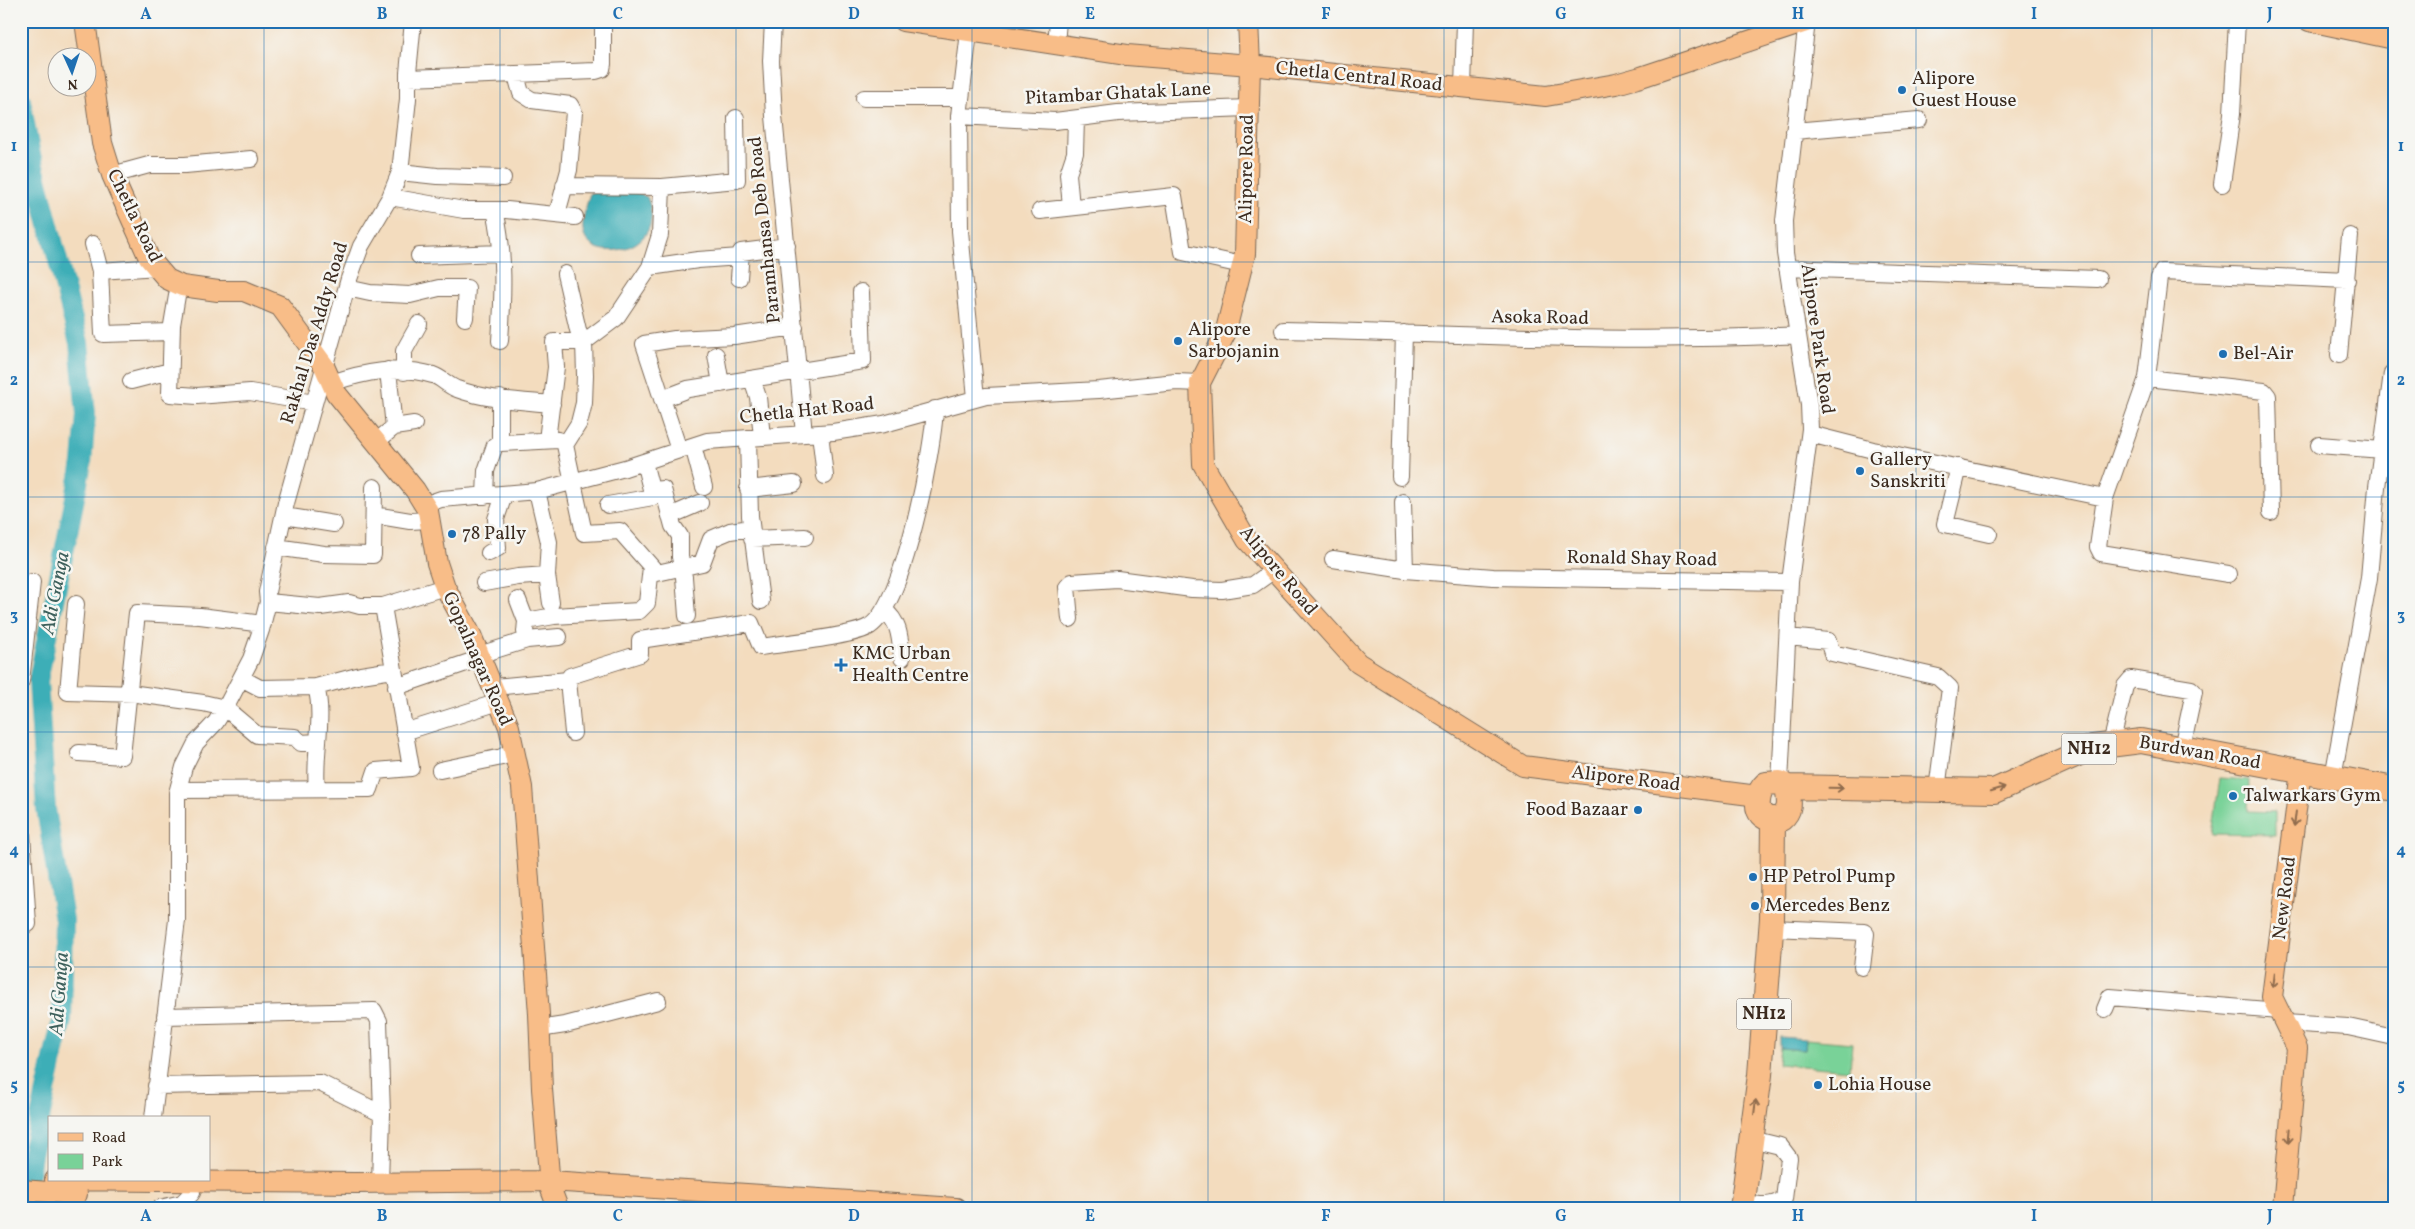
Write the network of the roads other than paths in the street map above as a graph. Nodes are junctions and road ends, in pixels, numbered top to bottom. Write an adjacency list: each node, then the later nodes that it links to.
1 (85, 21): 29 (main road, Chetla Road)
2 (413, 21): 17 (street, Rakhal Das Addy Road)
3 (603, 21): 16 (street)
4 (773, 21): 42 (street, Paramhansa Deb Road)
5 (903, 21): 12 (main road, Chetla Central Road)
6 (1058, 21): 14 (street)
7 (1248, 21): 15 (main road, Alipore Road)
8 (1465, 21): 18 (street)
9 (1808, 21): 18 (main road, Chetla Central Road); 26 (street, Alipore Park Road)
10 (2237, 21): 31 (street)
11 (2309, 21): 13 (main road)
12 (974, 29): 14 (main road, Chetla Central Road); 20 (street)
13 (2394, 39)
14 (1056, 44): 15 (main road, Chetla Central Road)
15 (1250, 65): 18 (main road, Chetla Central Road); 21 (main road, Alipore Road)
16 (516, 75): 17 (street); 32 (street)
17 (408, 78): 28 (street, Rakhal Das Addy Road)
18 (1463, 88)
19 (864, 98): 20 (street)
20 (962, 98): 22 (street)
21 (1248, 108): 24 (street, Pitambar Ghatak Lane); 46 (main road, Alipore Road)
22 (960, 116): 24 (street, Pitambar Ghatak Lane); 80 (street)
23 (736, 118): 33 (street)
24 (1076, 119): 35 (street)
25 (1919, 120): 26 (street)
26 (1794, 132): 49 (street, Alipore Park Road)
27 (251, 159): 29 (street)
28 (400, 172): 30 (street); 34 (street, Rakhal Das Addy Road)
29 (112, 174): 47 (main road, Chetla Road)
30 (502, 178)
31 (2222, 184)
32 (564, 186): 33 (street); 38 (street)
33 (662, 187): 48 (street)
34 (390, 197): 36 (street); 56 (street, Rakhal Das Addy Road)
35 (1071, 207): 37 (street); 46 (street)
36 (495, 210): 38 (street); 43 (street)
37 (1040, 211)
38 (557, 214): 39 (street)
39 (575, 217)
40 (2350, 236): 54 (street)
41 (93, 244): 50 (street)
42 (787, 246): 45 (street); 60 (street, Paramhansa Deb Road)
43 (501, 253): 44 (street); 65 (street)
44 (419, 256)
45 (740, 257): 48 (street); 52 (street)
46 (1242, 265): 77 (main road, Alipore Road)
47 (158, 267): 50 (street); 55 (main road, Chetla Road)
48 (650, 267): 66 (street)
49 (1787, 268): 53 (street); 64 (street, Alipore Park Road)
50 (100, 271): 62 (street)
51 (566, 274): 66 (street)
52 (739, 278)
53 (2098, 279)
54 (2346, 280): 68 (street); 74 (street)
55 (179, 284): 62 (street); 73 (main road, Chetla Road)
56 (347, 288): 58 (street); 73 (street, Rakhal Das Addy Road)
57 (861, 292): 69 (street)
58 (465, 318)
59 (419, 324): 71 (street)
60 (795, 327): 69 (street, Paramhansa Deb Road); 81 (street)
61 (1283, 330): 63 (street, Asoka Road)
62 (171, 332): 70 (street)
63 (1404, 333): 64 (street, Asoka Road); 101 (street)
64 (1798, 334): 89 (street, Alipore Park Road)
65 (500, 341)
66 (584, 342): 83 (street); 92 (street)
67 (716, 355): 78 (street)
68 (2339, 355)
69 (798, 370): 75 (street); 88 (street, Paramhansa Deb Road)
70 (170, 371): 76 (street); 82 (street)
71 (396, 371): 73 (street); 79 (street); 87 (street)
72 (2392, 373): 85 (street)
73 (327, 375): 82 (street, Rakhal Das Addy Road); 93 (main road, Gopalnagar Road)
74 (2147, 378): 110 (street); 114 (street)
75 (752, 379): 78 (street); 90 (street)
76 (132, 381)
77 (1200, 383): 80 (street, Chetla Hat Road); 127 (main road, Alipore Road)
78 (721, 384): 81 (street)
79 (500, 398): 83 (street); 94 (street)
80 (976, 398): 84 (street, Chetla Hat Road)
81 (662, 399): 96 (street)
82 (314, 403): 116 (street, Rakhal Das Addy Road)
83 (552, 404): 91 (street)
84 (935, 409): 88 (street, Chetla Hat Road); 141 (street)
85 (2390, 417): 97 (street)
86 (414, 424): 87 (street)
87 (394, 427): 93 (street)
88 (812, 434): 90 (street, Chetla Hat Road); 100 (street, Paramhansa Deb Road)
89 (1810, 434): 99 (street); 132 (street, Alipore Park Road)
90 (755, 438): 96 (street, Chetla Hat Road); 105 (street)
91 (547, 440): 92 (street); 94 (street)
92 (566, 441): 102 (street)
93 (376, 442): 113 (main road, Gopalnagar Road)
94 (500, 443): 109 (street)
95 (2319, 445): 97 (street)
96 (686, 448): 98 (street, Chetla Hat Road); 117 (street)
97 (2382, 450): 169 (street)
98 (644, 462): 102 (street, Chetla Hat Road); 107 (street)
99 (1959, 467): 110 (street); 120 (street)
100 (826, 476)
101 (1400, 477)
102 (573, 482): 106 (street, Chetla Hat Road); 125 (street)
103 (794, 484): 105 (street)
104 (374, 486): 115 (street)
105 (748, 489): 119 (street)
106 (537, 490): 108 (street, Chetla Hat Road); 130 (street)
107 (652, 490): 112 (street); 117 (street)
108 (504, 495): 109 (street, Chetla Hat Road); 123 (street)
109 (485, 496): 113 (street, Chetla Hat Road)
110 (2105, 498): 129 (street)
111 (1403, 502): 128 (street)
112 (608, 505)
113 (426, 512): 115 (street, Chetla Hat Road); 134 (main road, Gopalnagar Road)
114 (2271, 512)
115 (374, 515): 122 (street)
116 (284, 516): 118 (street); 122 (street, Rakhal Das Addy Road)
117 (670, 516): 126 (street)
118 (334, 524)
119 (752, 534): 121 (street); 126 (street); 136 (street)
120 (1989, 534)
121 (805, 537)
122 (276, 547): 137 (street, Rakhal Das Addy Road)
123 (489, 553)
124 (1333, 560): 128 (street, Ronald Shay Road)
125 (651, 567): 126 (street); 144 (street)
126 (682, 567): 142 (street)
127 (1274, 570): 143 (street); 175 (main road, Alipore Road)
128 (1405, 570): 132 (street, Ronald Shay Road)
129 (2228, 574)
130 (547, 575): 133 (street); 139 (street)
131 (32, 582): 154 (street)
132 (1790, 582): 147 (street, Alipore Park Road)
133 (484, 583)
134 (445, 587): 140 (street); 149 (main road, Gopalnagar Road)
135 (518, 600): 144 (street)
136 (761, 601)
137 (268, 602): 140 (street); 145 (street, Rakhal Das Addy Road)
138 (76, 604): 157 (street)
139 (551, 604)
140 (383, 606): 151 (street)
141 (884, 610): 150 (street); 153 (street)
142 (687, 616)
143 (1070, 620)
144 (526, 621): 148 (street)
145 (263, 624): 152 (street, Rakhal Das Addy Road); 157 (street)
146 (559, 637): 148 (street)
147 (1788, 637): 170 (street, Alipore Park Road); 174 (street)
148 (524, 640): 149 (street)
149 (480, 656): 156 (street); 158 (main road, Gopalnagar Road)
150 (902, 658)
151 (393, 670): 155 (street); 156 (street)
152 (241, 678): 155 (street); 159 (street, Rakhal Das Addy Road)
153 (568, 680): 158 (street); 161 (street)
154 (21, 681)
155 (316, 687): 162 (street)
156 (396, 687): 160 (street)
157 (130, 694): 159 (street); 166 (street)
158 (497, 695): 160 (street); 165 (main road, Gopalnagar Road)
159 (225, 708): 162 (street); 173 (street, Rakhal Das Addy Road)
160 (404, 732): 171 (street)
161 (573, 733)
162 (317, 742): 171 (street)
163 (2114, 743): 164 (highway, Burdwan Road / NH12); 164 (street); 174 (highway, Burdwan Road / NH12, one-way to 163)
164 (2182, 748): 168 (highway, Burdwan Road / NH12)
165 (514, 750): 167 (street); 185 (main road, Gopalnagar Road)
166 (79, 753)
167 (440, 770)
168 (2301, 771): 169 (highway, Burdwan Road / NH12); 184 (main road, New Road, one-way to 184)
169 (2333, 777): 172 (highway, Burdwan Road / NH12)
170 (1784, 785): 174 (highway, Burdwan Road / NH12, one-way to 174); 175 (highway, NH12); 177 (highway)
171 (317, 789): 173 (street)
172 (2394, 789)
173 (178, 790): 183 (street, Rakhal Das Addy Road)
174 (1937, 790)
175 (1758, 796): 177 (highway)
176 (21, 819): 178 (street)
177 (1773, 819): 179 (highway, NH12)
178 (28, 924)
179 (1771, 928): 180 (street); 190 (highway, NH12, one-way to 179)
180 (1862, 967)
181 (658, 1001): 185 (street)
182 (2105, 1009): 184 (street)
183 (165, 1016): 187 (street, Rakhal Das Addy Road); 188 (street)
184 (2282, 1017): 186 (street); 204 (main road, New Road, one-way to 204)
185 (539, 1029): 196 (main road, Gopalnagar Road)
186 (2394, 1037)
187 (156, 1086): 188 (street); 189 (street, Rakhal Das Addy Road)
188 (382, 1114): 193 (street)
189 (153, 1116)
190 (1751, 1139): 199 (highway, NH12); 199 (street)
191 (21, 1177): 192 (main road)
192 (48, 1182)
193 (380, 1183): 195 (main road); 196 (main road)
194 (59, 1184): 195 (main road); 197 (main road)
195 (150, 1184): 198 (main road)
196 (550, 1184): 198 (main road); 201 (main road, Gopalnagar Road); 202 (main road); 203 (main road)
197 (21, 1190)
198 (192, 1193): 200 (street)
199 (1742, 1205)
200 (160, 1208)
201 (558, 1208)
202 (845, 1208)
203 (956, 1208)
204 (2283, 1208)

